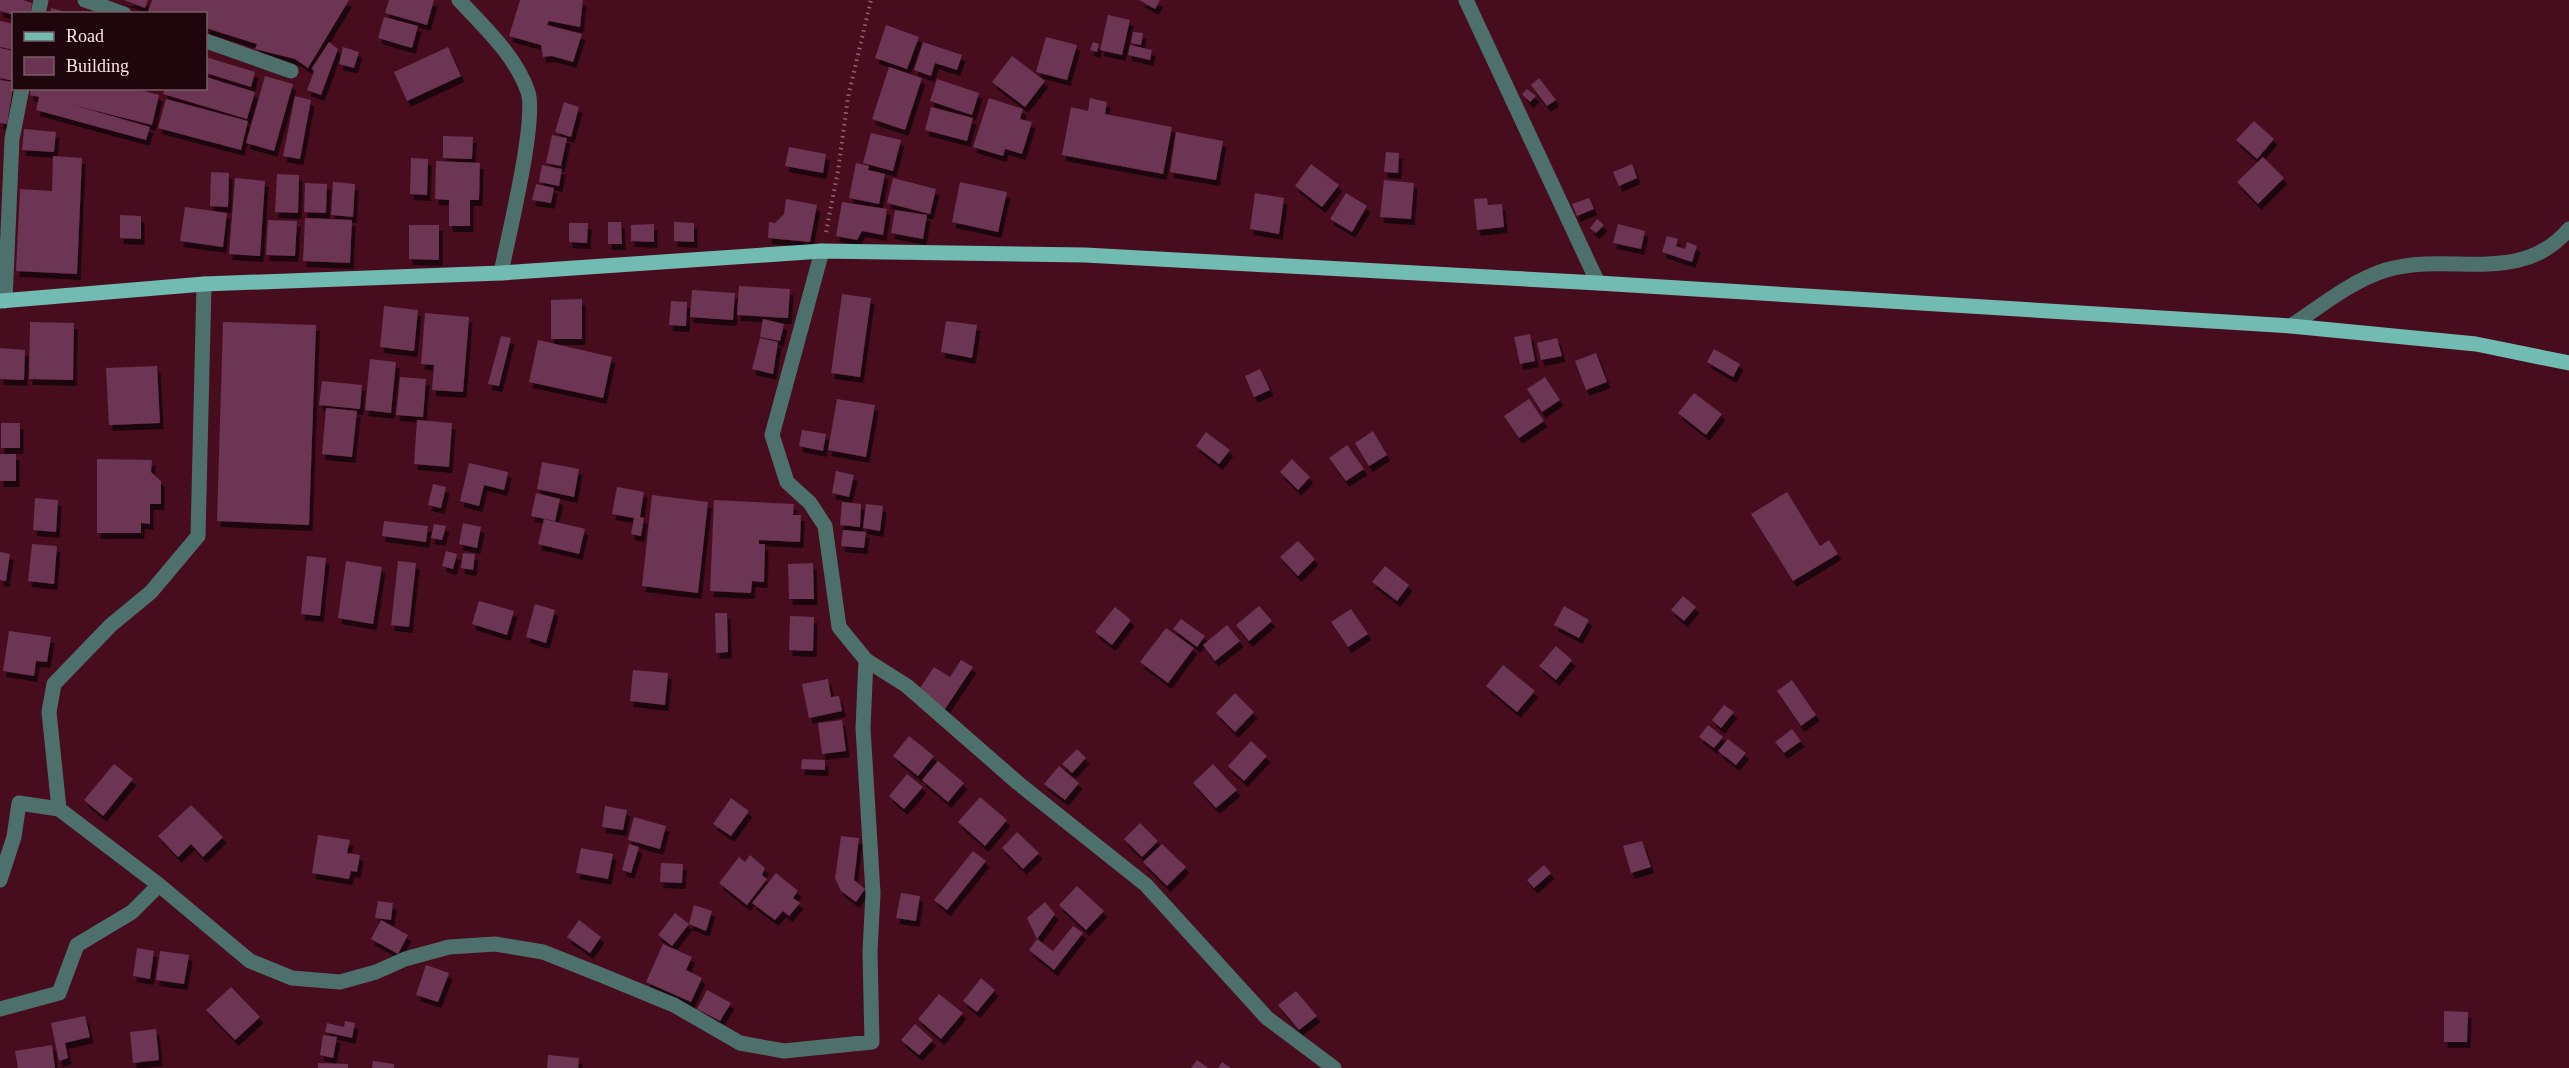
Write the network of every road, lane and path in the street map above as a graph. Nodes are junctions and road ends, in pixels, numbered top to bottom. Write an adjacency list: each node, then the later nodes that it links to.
1 (85, 0): 5 (street)
2 (459, 0): 11 (street)
3 (871, 0): 10 (path)
4 (1466, 0): 12 (street)
5 (118, 12)
6 (207, 41): 7 (street)
7 (291, 71)
8 (22, 90): 14 (street)
9 (2569, 229): 15 (street)
10 (822, 250): 11 (main road); 12 (main road); 17 (street)
11 (501, 273): 13 (main road)
12 (1598, 283): 15 (main road)
13 (204, 284): 14 (main road); 18 (street)
14 (3, 301)
15 (2291, 326): 16 (main road)
16 (2569, 363)
17 (866, 660): 20 (street); 22 (street)
18 (59, 809): 19 (street); 20 (street)
19 (0, 880)
20 (159, 885): 21 (street)
21 (0, 1009)
22 (1334, 1068)

